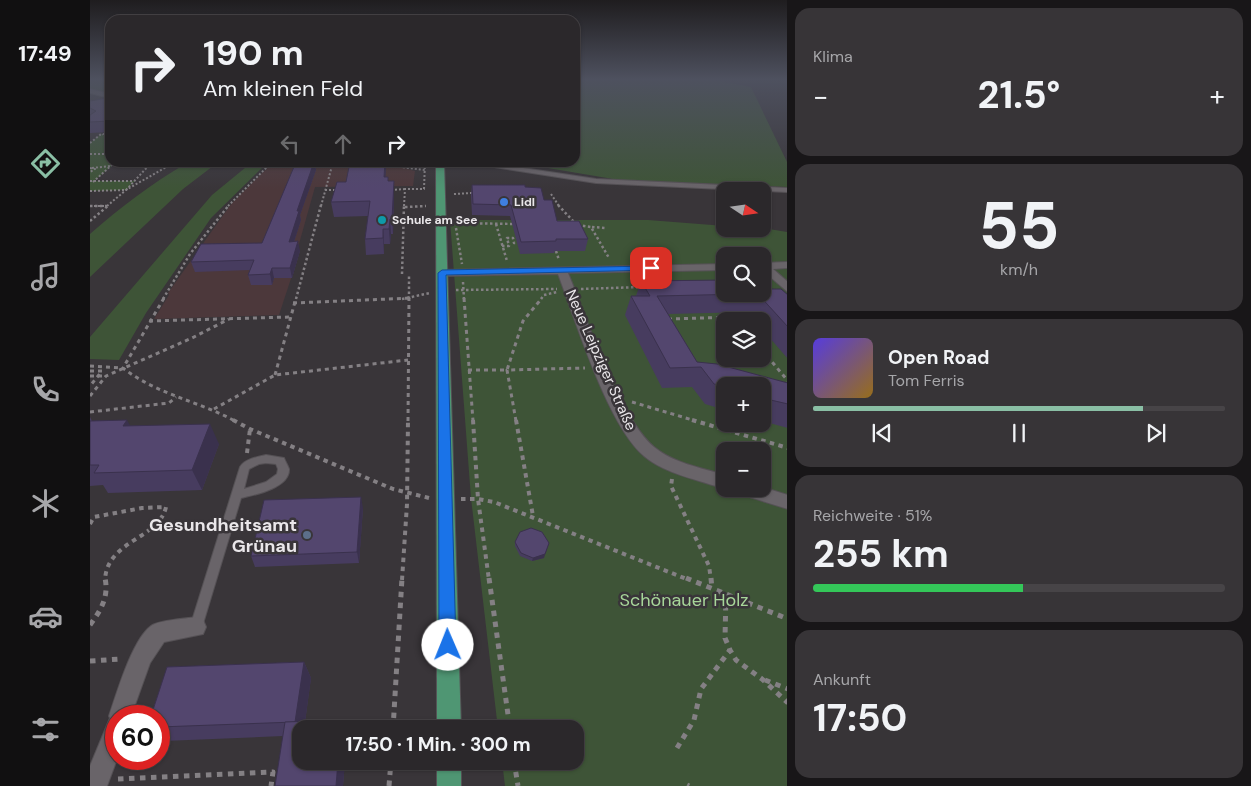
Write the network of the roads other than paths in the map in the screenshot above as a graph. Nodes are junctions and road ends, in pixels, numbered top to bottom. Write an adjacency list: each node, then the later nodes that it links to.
1 (440, 167): 9 (main road)
2 (499, 167): 3 (street)
3 (787, 190)
4 (787, 265): 5 (street)
5 (771, 266)
6 (716, 267): 7 (street)
7 (562, 271): 9 (street); 11 (street, Neue Leipziger Straße)
8 (771, 274): 10 (street)
9 (449, 284): 17 (main road)
10 (787, 289)
11 (716, 479)
12 (236, 495): 12 (lane); 15 (lane)
13 (771, 497): 14 (street)
14 (787, 502)
15 (196, 627): 16 (street)
16 (124, 705)
17 (449, 720)
18 (105, 758): 20 (street)
19 (449, 770): 21 (main road)
20 (96, 783)
21 (450, 786)

